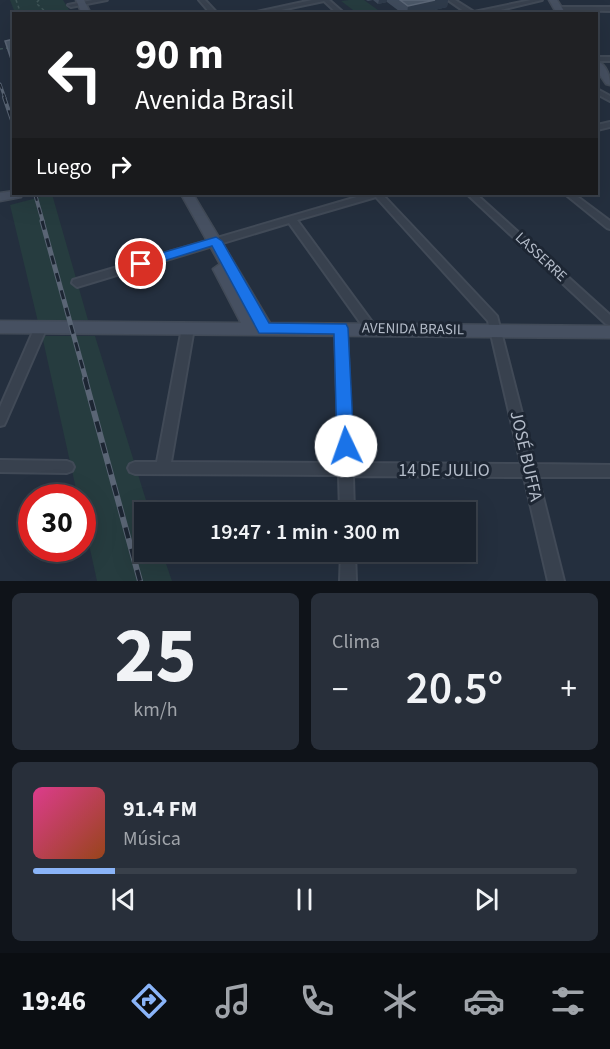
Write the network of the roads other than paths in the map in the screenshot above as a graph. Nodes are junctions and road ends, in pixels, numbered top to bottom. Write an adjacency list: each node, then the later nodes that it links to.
1 (104, 0): 8 (street)
2 (202, 0): 11 (street)
3 (321, 0): 12 (street)
4 (326, 0): 13 (street)
5 (451, 0): 14 (street)
6 (539, 0): 15 (street)
7 (553, 0): 10 (street)
8 (75, 5)
9 (610, 9): 10 (street)
10 (561, 11)
11 (213, 12)
12 (260, 12)
13 (340, 12)
14 (470, 12)
15 (482, 12)
16 (598, 65): 17 (street)
17 (610, 82)
18 (183, 195): 25 (street)
19 (373, 195): 23 (street)
20 (377, 195): 34 (street, JOSÉ BUFFA)
21 (472, 195): 27 (street, LASSERRE)
22 (569, 195): 24 (street)
23 (291, 219): 25 (street); 33 (street)
24 (610, 226)
25 (211, 243): 26 (street); 32 (street)
26 (77, 283)
27 (610, 321)
28 (0, 327): 29 (street, AVENIDA BRASIL)
29 (41, 327): 30 (street, AVENIDA BRASIL); 36 (street)
30 (188, 328): 32 (street, AVENIDA BRASIL); 39 (street)
31 (341, 328): 32 (street, AVENIDA BRASIL); 33 (street, AVENIDA BRASIL); 41 (street)
32 (258, 329)
33 (371, 329): 34 (street, AVENIDA BRASIL)
34 (497, 331): 35 (street, AVENIDA BRASIL); 42 (street, JOSÉ BUFFA)
35 (610, 332)
36 (0, 420)
37 (0, 466): 38 (street)
38 (67, 467)
39 (163, 467): 40 (street, 14 DE JULIO); 41 (street, 14 DE JULIO)
40 (135, 468)
41 (347, 469): 42 (street, 14 DE JULIO); 44 (street)
42 (529, 470): 43 (street, 14 DE JULIO); 47 (street, JOSÉ BUFFA)
43 (610, 471)
44 (347, 502)
45 (348, 562): 46 (street)
46 (348, 581)
47 (556, 581)

